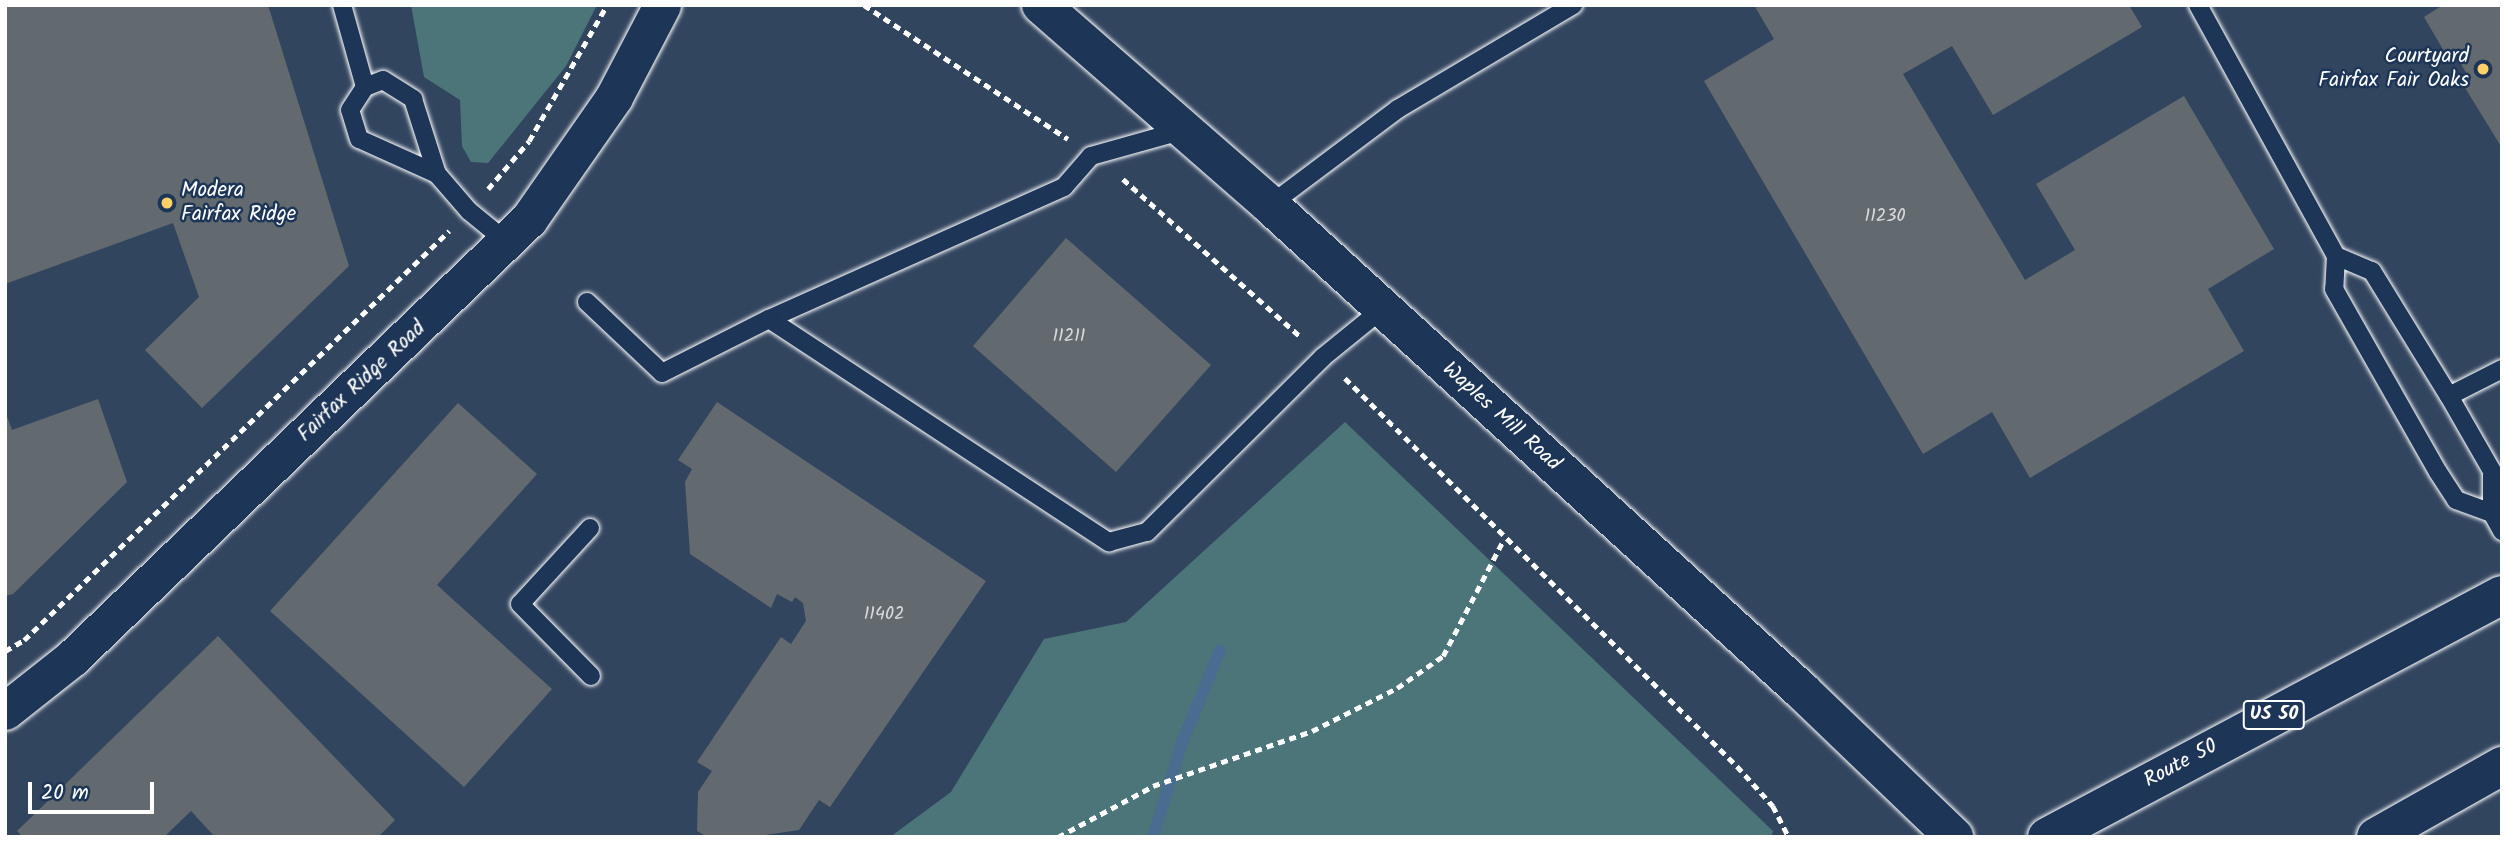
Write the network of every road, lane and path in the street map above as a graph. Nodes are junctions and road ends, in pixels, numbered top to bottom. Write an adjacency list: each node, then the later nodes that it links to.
1 (342, 5): 8 (lane)
2 (607, 5): 13 (path)
3 (662, 5): 14 (street, Fairfax Ridge Road)
4 (864, 5): 10 (path)
5 (1041, 5): 9 (main road, Waples Mill Road)
6 (1573, 5): 12 (lane)
7 (2198, 5): 15 (lane)
8 (365, 87): 11 (lane); 11 (lane)
9 (1184, 130): 10 (lane); 12 (main road, Waples Mill Road)
10 (1091, 156): 18 (lane); 19 (path)
11 (437, 174): 13 (lane)
12 (1270, 205): 17 (main road, Waples Mill Road)
13 (469, 211): 14 (lane); 27 (path)
14 (507, 242): 29 (street, Fairfax Ridge Road)
15 (2336, 256): 21 (lane); 22 (lane)
16 (587, 302): 18 (lane)
17 (1382, 309): 19 (lane); 33 (main road, Waples Mill Road)
18 (768, 319): 19 (lane)
19 (1322, 357): 25 (path)
20 (2502, 369): 21 (lane)
21 (2449, 396): 22 (lane)
22 (2492, 513): 24 (lane)
23 (590, 528): 28 (lane)
24 (2502, 531)
25 (1504, 539): 31 (path); 32 (path)
26 (2502, 595): 34 (main road, Route 50 / US 50)
27 (5, 651)
28 (591, 676)
29 (5, 711)
30 (2502, 766): 35 (main road)
31 (1058, 837)
32 (1789, 837)
33 (1954, 837)
34 (2047, 837)
35 (2376, 837)

